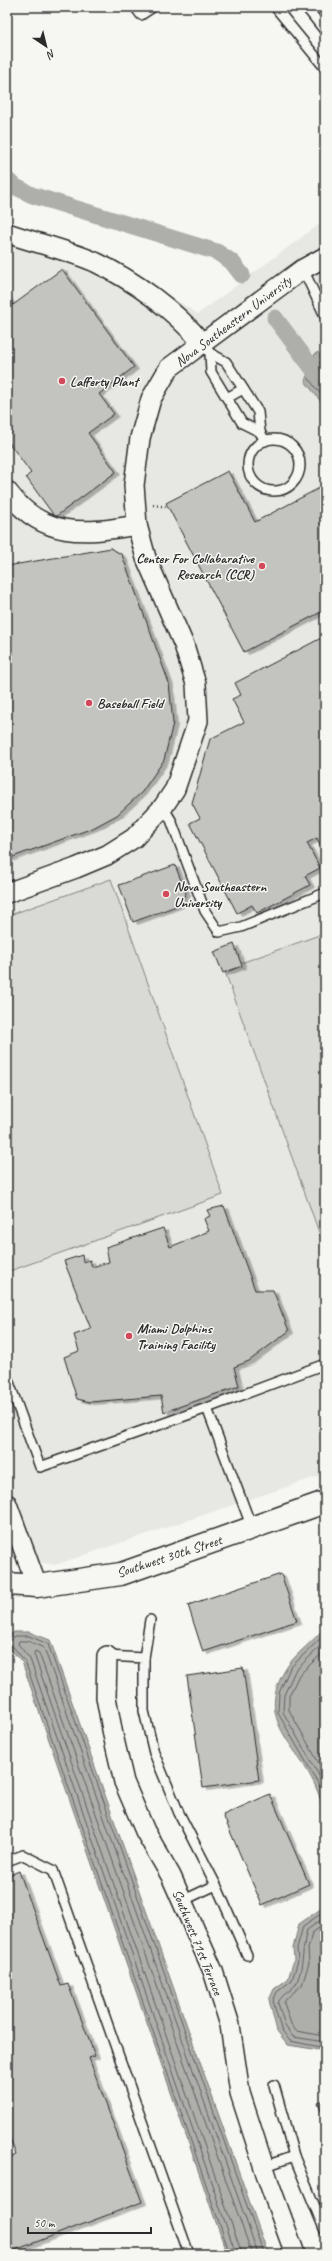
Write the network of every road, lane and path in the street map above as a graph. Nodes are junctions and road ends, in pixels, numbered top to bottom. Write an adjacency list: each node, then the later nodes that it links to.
1 (135, 7): 2 (lane)
2 (153, 7)
3 (275, 7): 6 (lane)
4 (306, 7): 5 (lane)
5 (325, 31)
6 (325, 68)
7 (7, 233): 11 (street)
8 (325, 257): 9 (street, Nova Southeastern University)
9 (303, 269): 10 (lane); 11 (street, Nova Southeastern University)
10 (325, 316)
11 (206, 348): 12 (lane); 13 (lane); 19 (street, Nova Southeastern University)
12 (243, 389): 13 (lane); 14 (lane)
13 (227, 398): 14 (lane)
14 (260, 432): 15 (lane)
15 (265, 441): 15 (lane)
16 (7, 491): 19 (street)
17 (148, 505): 18 (path)
18 (168, 507)
19 (137, 525): 20 (street, Nova Southeastern University)
20 (163, 807): 21 (street, Nova Southeastern University); 22 (lane)
21 (7, 893)
22 (325, 893)
23 (325, 1364): 25 (lane)
24 (7, 1377): 25 (lane)
25 (207, 1408): 28 (lane)
26 (325, 1502): 28 (street, Southwest 30th Street)
27 (7, 1504): 30 (street)
28 (252, 1528): 30 (street, Southwest 30th Street)
29 (7, 1584): 30 (street, Southwest 30th Street)
30 (37, 1586)
31 (150, 1620): 33 (lane)
32 (107, 1656): 33 (lane); 36 (street, Southwest 71st Terrace)
33 (144, 1658): 35 (lane)
34 (7, 1861): 42 (lane)
35 (216, 1884): 36 (lane); 37 (lane)
36 (182, 1901): 40 (street, Southwest 71st Terrace)
37 (247, 1955)
38 (274, 2085): 39 (lane)
39 (294, 2156): 40 (lane); 41 (lane)
40 (263, 2167): 43 (street, Southwest 71st Terrace)
41 (325, 2232)
42 (189, 2254)
43 (295, 2254)

